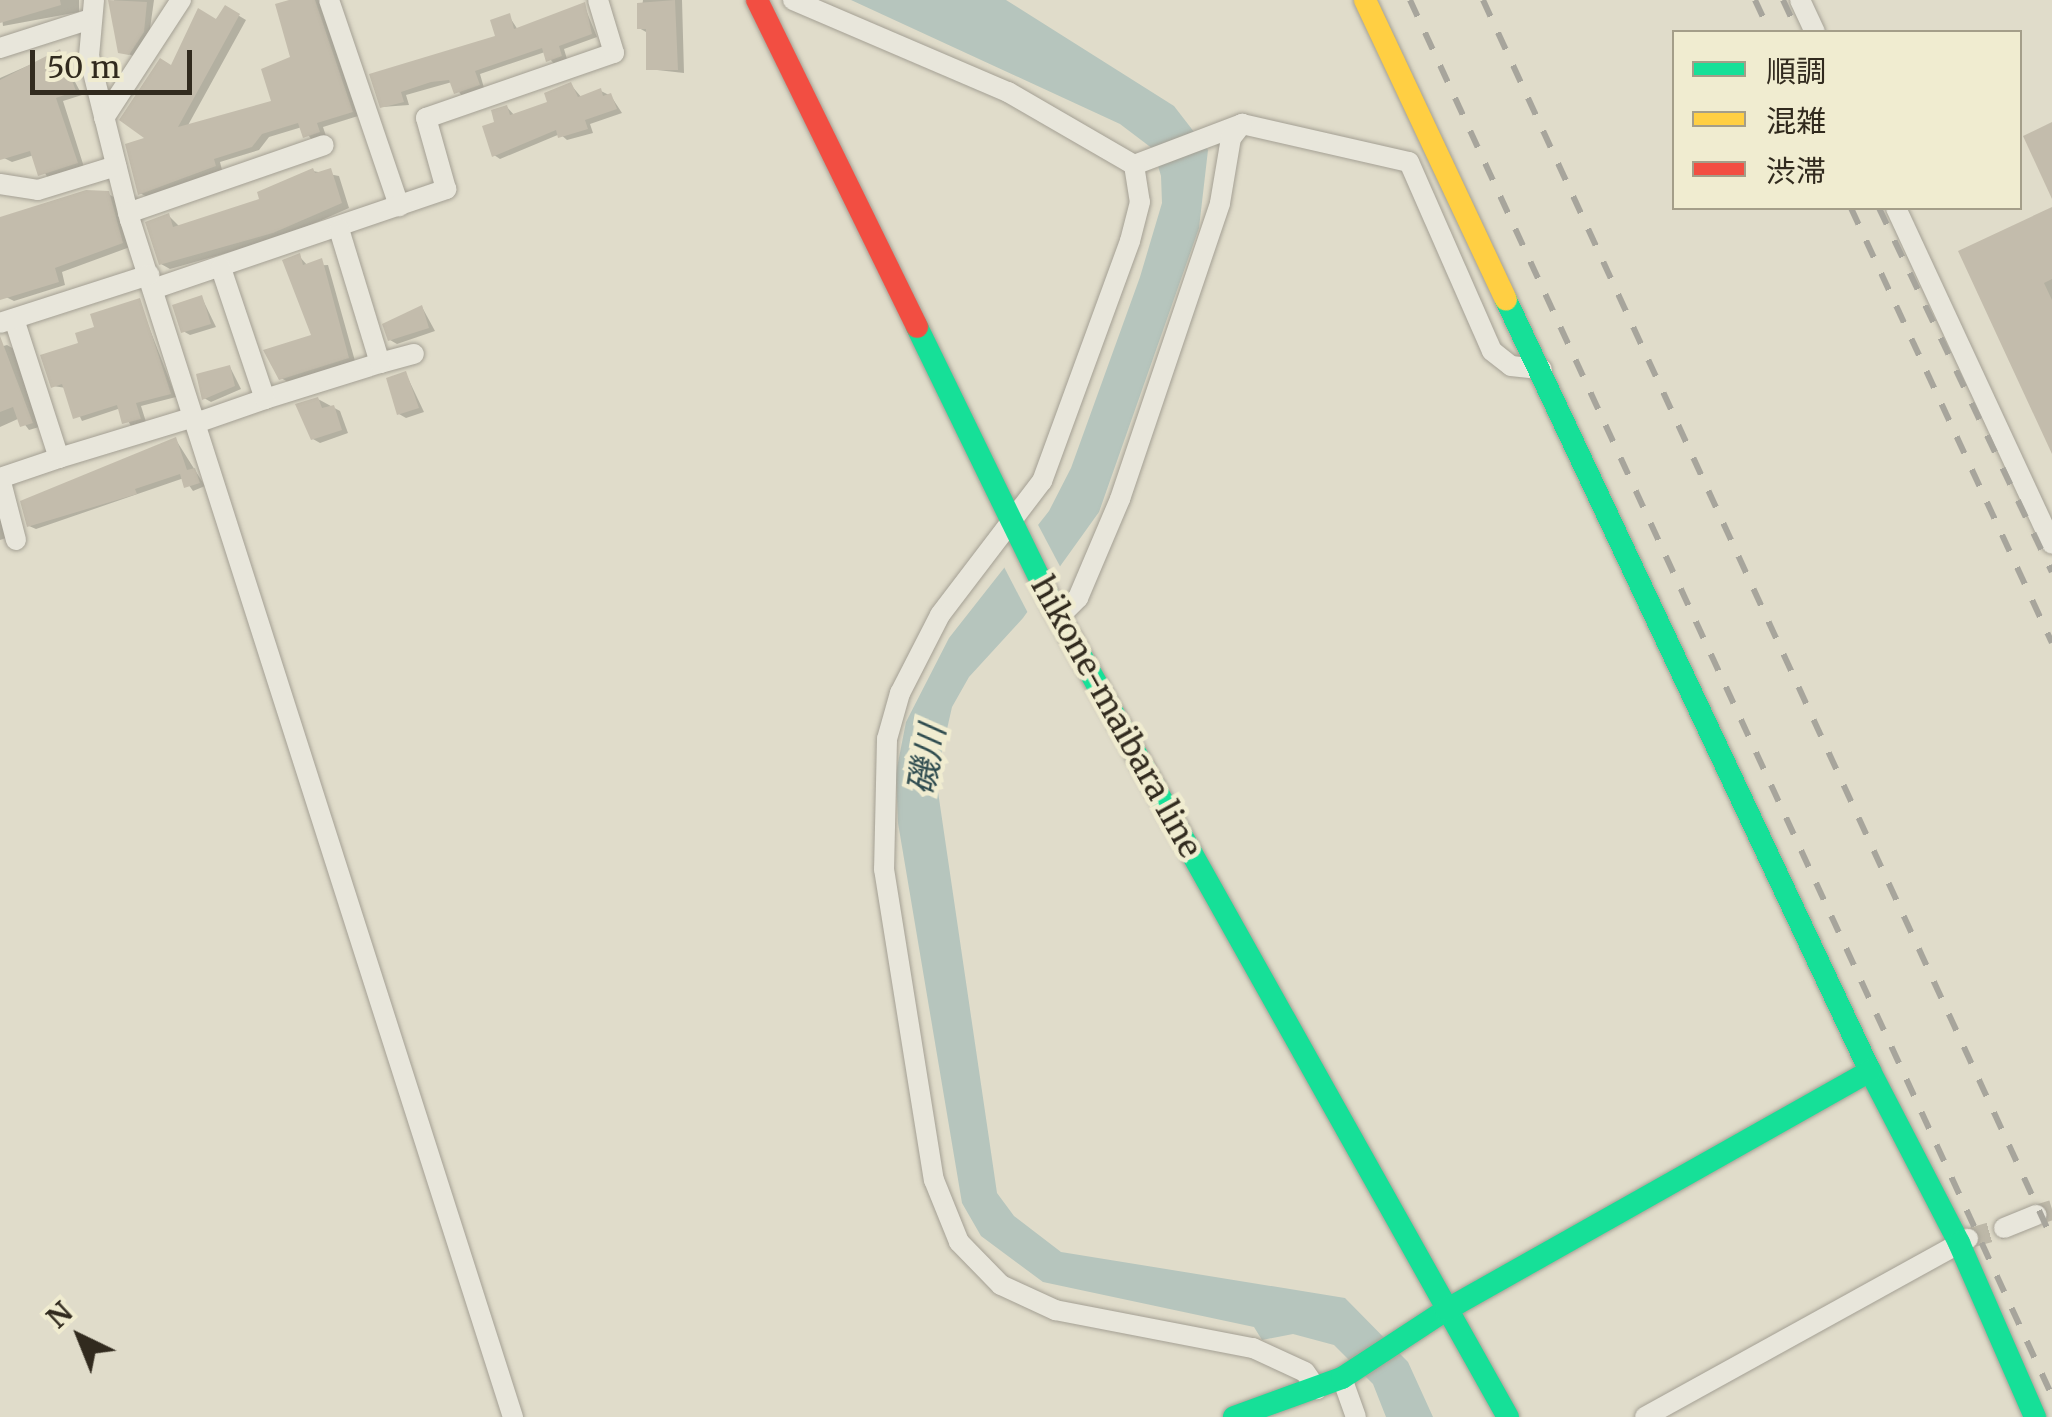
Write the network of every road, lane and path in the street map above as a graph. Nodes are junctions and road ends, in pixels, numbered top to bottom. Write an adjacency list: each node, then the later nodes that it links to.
1 (181, 0): 11 (street)
2 (329, 0): 17 (street)
3 (598, 0): 17 (street)
4 (758, 0): 30 (street, hikone-maibara line)
5 (793, 0): 14 (street)
6 (1364, 0): 26 (street)
7 (1800, 0): 9 (street)
8 (92, 10): 10 (street); 11 (street)
9 (1814, 30)
10 (0, 48)
11 (104, 118): 15 (street)
12 (1234, 126): 14 (street); 26 (street); 33 (street)
13 (324, 146): 19 (street)
14 (1139, 164): 30 (street)
15 (116, 166): 16 (street); 19 (street)
16 (0, 184)
17 (399, 206): 20 (street)
18 (1897, 210): 32 (street)
19 (128, 213): 22 (street)
20 (339, 229): 21 (street); 25 (street)
21 (221, 268): 22 (street); 27 (street)
22 (151, 282): 23 (street); 28 (street)
23 (7, 321): 29 (street)
24 (414, 354): 25 (street)
25 (380, 363): 27 (street)
26 (1542, 369): 34 (street)
27 (266, 399): 28 (street)
28 (195, 420): 29 (street); 41 (street)
29 (60, 458): 31 (street)
30 (1013, 530): 33 (street, hikone-maibara line); 40 (street)
31 (16, 540)
32 (2052, 544)
33 (1056, 612): 38 (street, hikone-maibara line)
34 (1870, 1071): 37 (street); 38 (street)
35 (2036, 1216): 36 (street)
36 (2004, 1228)
37 (1965, 1240): 45 (street); 46 (street)
38 (1446, 1310): 39 (street); 44 (street, hikone-maibara line)
39 (1344, 1377): 40 (street); 43 (street)
40 (1317, 1389): 42 (street)
41 (513, 1417)
42 (1234, 1417)
43 (1356, 1417)
44 (1508, 1417)
45 (1645, 1417)
46 (2034, 1417)

